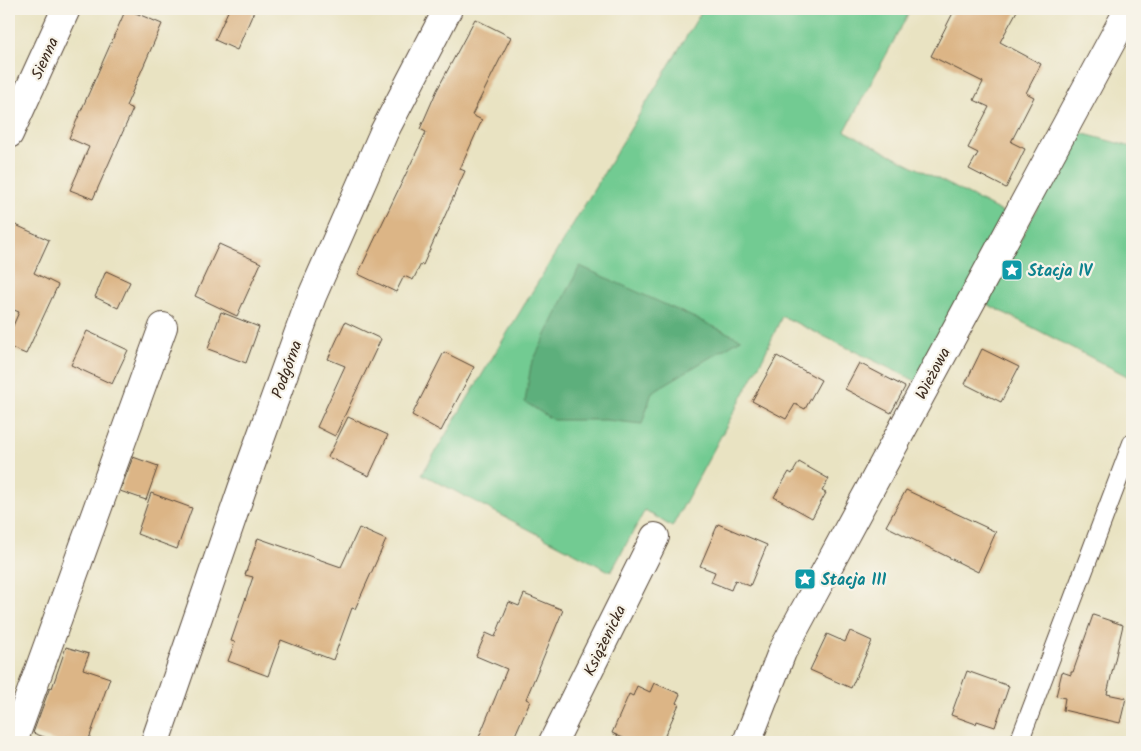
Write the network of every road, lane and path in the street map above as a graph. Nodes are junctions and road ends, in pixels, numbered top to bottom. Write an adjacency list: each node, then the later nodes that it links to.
1 (66, 9): 4 (street, Sienna)
2 (448, 9): 9 (street, Podgórna)
3 (1129, 9): 11 (street, Wieżowa)
4 (9, 134)
5 (164, 327): 8 (street)
6 (1132, 444): 12 (lane)
7 (655, 537): 10 (street, Książenicka)
8 (13, 742)
9 (155, 742)
10 (554, 742)
11 (747, 742)
12 (1019, 742)

